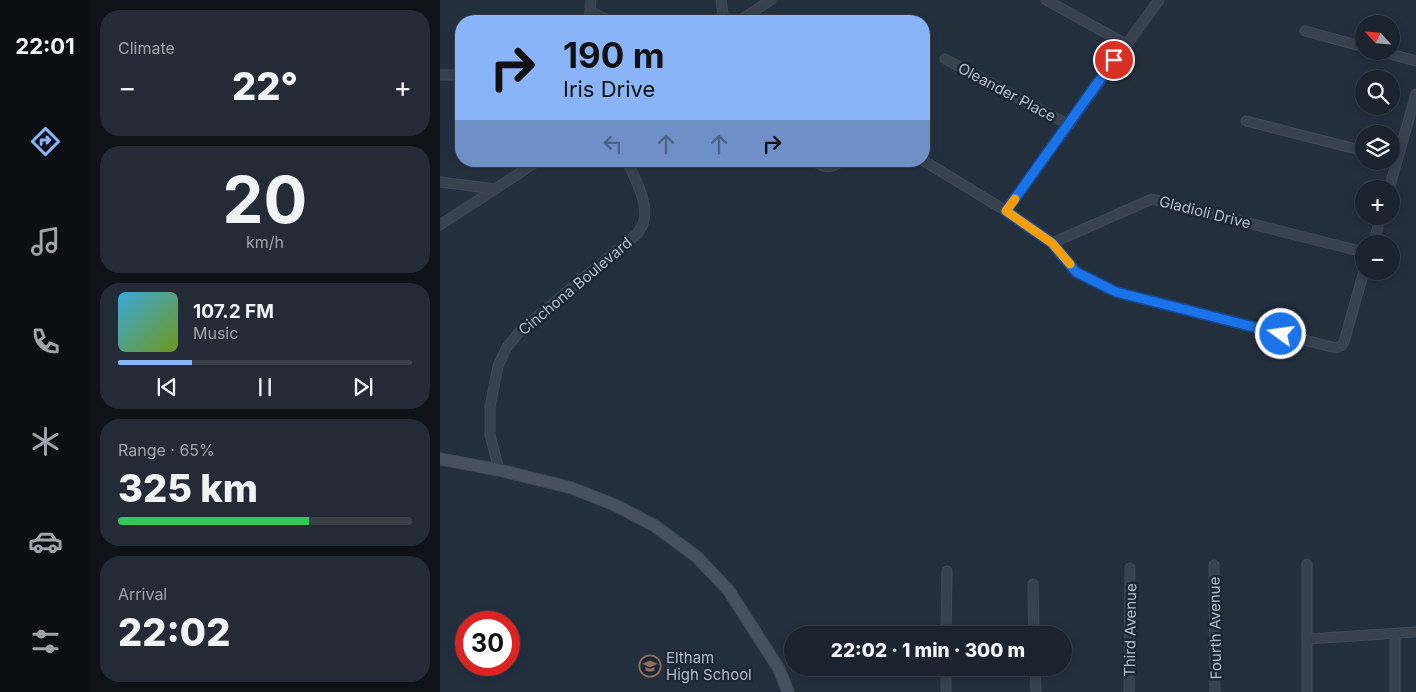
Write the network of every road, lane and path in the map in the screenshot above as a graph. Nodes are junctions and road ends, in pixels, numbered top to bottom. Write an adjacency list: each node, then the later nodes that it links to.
1 (592, 0): 6 (street)
2 (721, 0): 7 (street)
3 (771, 0): 8 (street)
4 (1046, 0): 10 (street)
5 (1159, 0): 10 (street)
6 (590, 15)
7 (723, 15)
8 (748, 15)
9 (1305, 31): 11 (street)
10 (1126, 44): 19 (street)
11 (1355, 45)
12 (1400, 57): 14 (street)
13 (945, 59): 19 (street, Oleander Place)
14 (1416, 61)
15 (440, 75): 16 (street)
16 (455, 75)
17 (1416, 94): 20 (street)
18 (1246, 121): 21 (street)
19 (1069, 125): 27 (street)
20 (1400, 141)
21 (1355, 149)
22 (930, 165): 27 (street)
23 (529, 167): 26 (street)
24 (630, 167): 33 (street, Cinchona Boulevard)
25 (440, 182): 26 (street)
26 (495, 189): 28 (street)
27 (1006, 211): 29 (street)
28 (440, 226)
29 (1052, 243): 30 (street, Gladioli Drive); 31 (street)
30 (1355, 250)
31 (1361, 280)
32 (440, 459): 33 (street)
33 (499, 470): 46 (street)
34 (1307, 564): 43 (street)
35 (1214, 565): 50 (street, Fourth Avenue)
36 (1130, 568): 49 (street, Third Avenue)
37 (947, 571): 39 (street)
38 (1033, 584): 40 (street)
39 (946, 626)
40 (1034, 626)
41 (1416, 632): 42 (street)
42 (1395, 634): 43 (street); 52 (street)
43 (1308, 639): 51 (street)
44 (946, 676): 47 (street)
45 (1035, 676): 48 (street)
46 (788, 692)
47 (946, 692)
48 (1036, 692)
49 (1129, 692)
50 (1215, 692)
51 (1307, 692)
52 (1395, 692)

